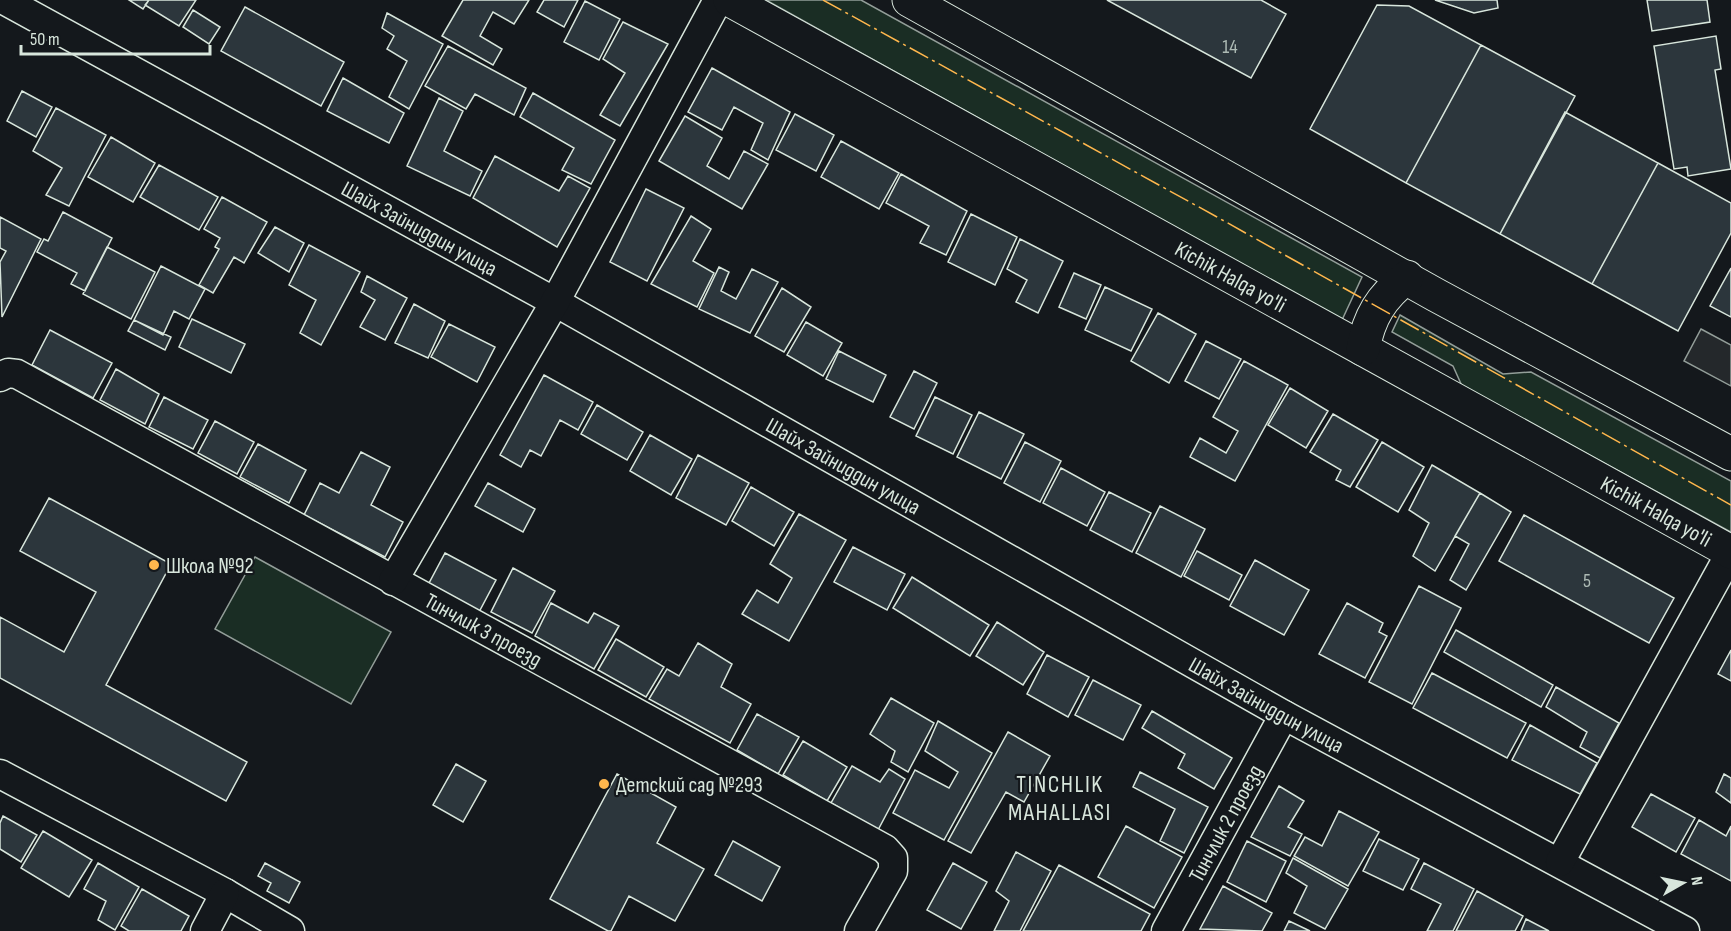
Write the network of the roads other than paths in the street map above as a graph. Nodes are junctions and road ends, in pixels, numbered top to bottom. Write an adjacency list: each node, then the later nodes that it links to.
1 (3, 0): 6 (street, Шайх Зайниддин улица)
2 (718, 0): 6 (street)
3 (730, 0): 7 (highway, Kichik Halqa yo'li)
4 (909, 0): 5 (highway)
5 (1407, 278): 7 (highway); 9 (highway)
6 (555, 302): 11 (street); 12 (street, Шайх Зайниддин улица)
7 (1363, 349): 10 (highway, Kichik Halqa yo'li)
8 (0, 377): 11 (street, Тинчлик 3 проезд)
9 (1731, 454)
10 (1731, 552): 14 (street)
11 (393, 581): 18 (street, Тинчлик 3 проезд)
12 (1284, 715): 14 (street, Шайх Зайниддин улица); 19 (street, Тинчлик 2 проезд)
13 (0, 774): 15 (street)
14 (1560, 862): 20 (street, Шайх Зайниддин улица)
15 (225, 893): 16 (street); 17 (street)
16 (205, 931)
17 (290, 931)
18 (859, 931)
19 (1166, 931)
20 (1685, 931)

